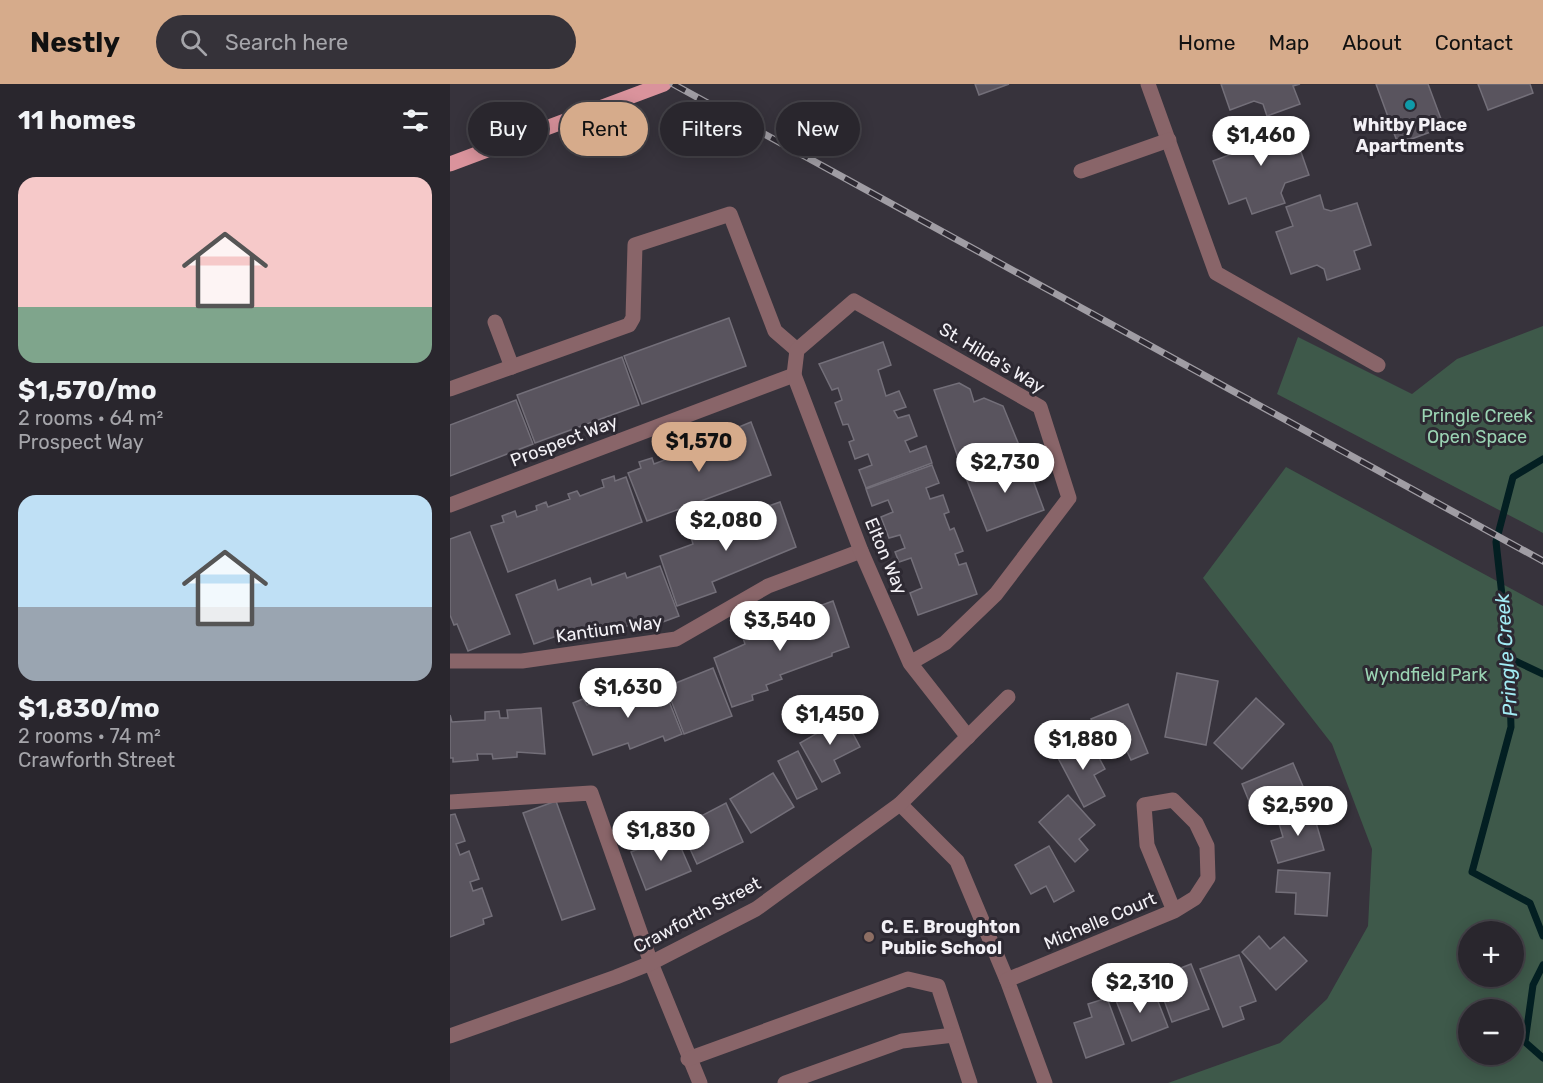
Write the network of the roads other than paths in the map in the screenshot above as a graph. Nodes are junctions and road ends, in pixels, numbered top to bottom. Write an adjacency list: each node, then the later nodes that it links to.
1 (664, 84): 4 (main road)
2 (1148, 84): 3 (street)
3 (1169, 140): 5 (street); 8 (street)
4 (450, 164)
5 (1081, 171)
6 (495, 322): 9 (street)
7 (797, 350): 9 (street); 10 (street); 15 (street, St. Hilda's Way)
8 (1378, 365)
9 (512, 367): 11 (street)
10 (794, 375): 12 (street, Prospect Way); 13 (street, Elton Way)
11 (450, 389)
12 (450, 505)
13 (861, 551): 14 (street, Kantium Way); 15 (street, Elton Way)
14 (450, 661)
15 (910, 663): 17 (street, Elton Way)
16 (1008, 697): 17 (street, Crawforth Street)
17 (968, 737): 19 (street, Crawforth Street)
18 (450, 802): 21 (street)
19 (900, 804): 21 (street, Crawforth Street); 22 (street)
20 (1174, 911): 20 (street, Michelle Court); 22 (street, Michelle Court)
21 (651, 963): 24 (street, Crawforth Street); 25 (street)
22 (1007, 980): 29 (street)
23 (954, 1035): 25 (street); 27 (street); 28 (street)
24 (450, 1036)
25 (688, 1059): 26 (street)
26 (700, 1083)
27 (785, 1083)
28 (970, 1083)
29 (1045, 1083)

